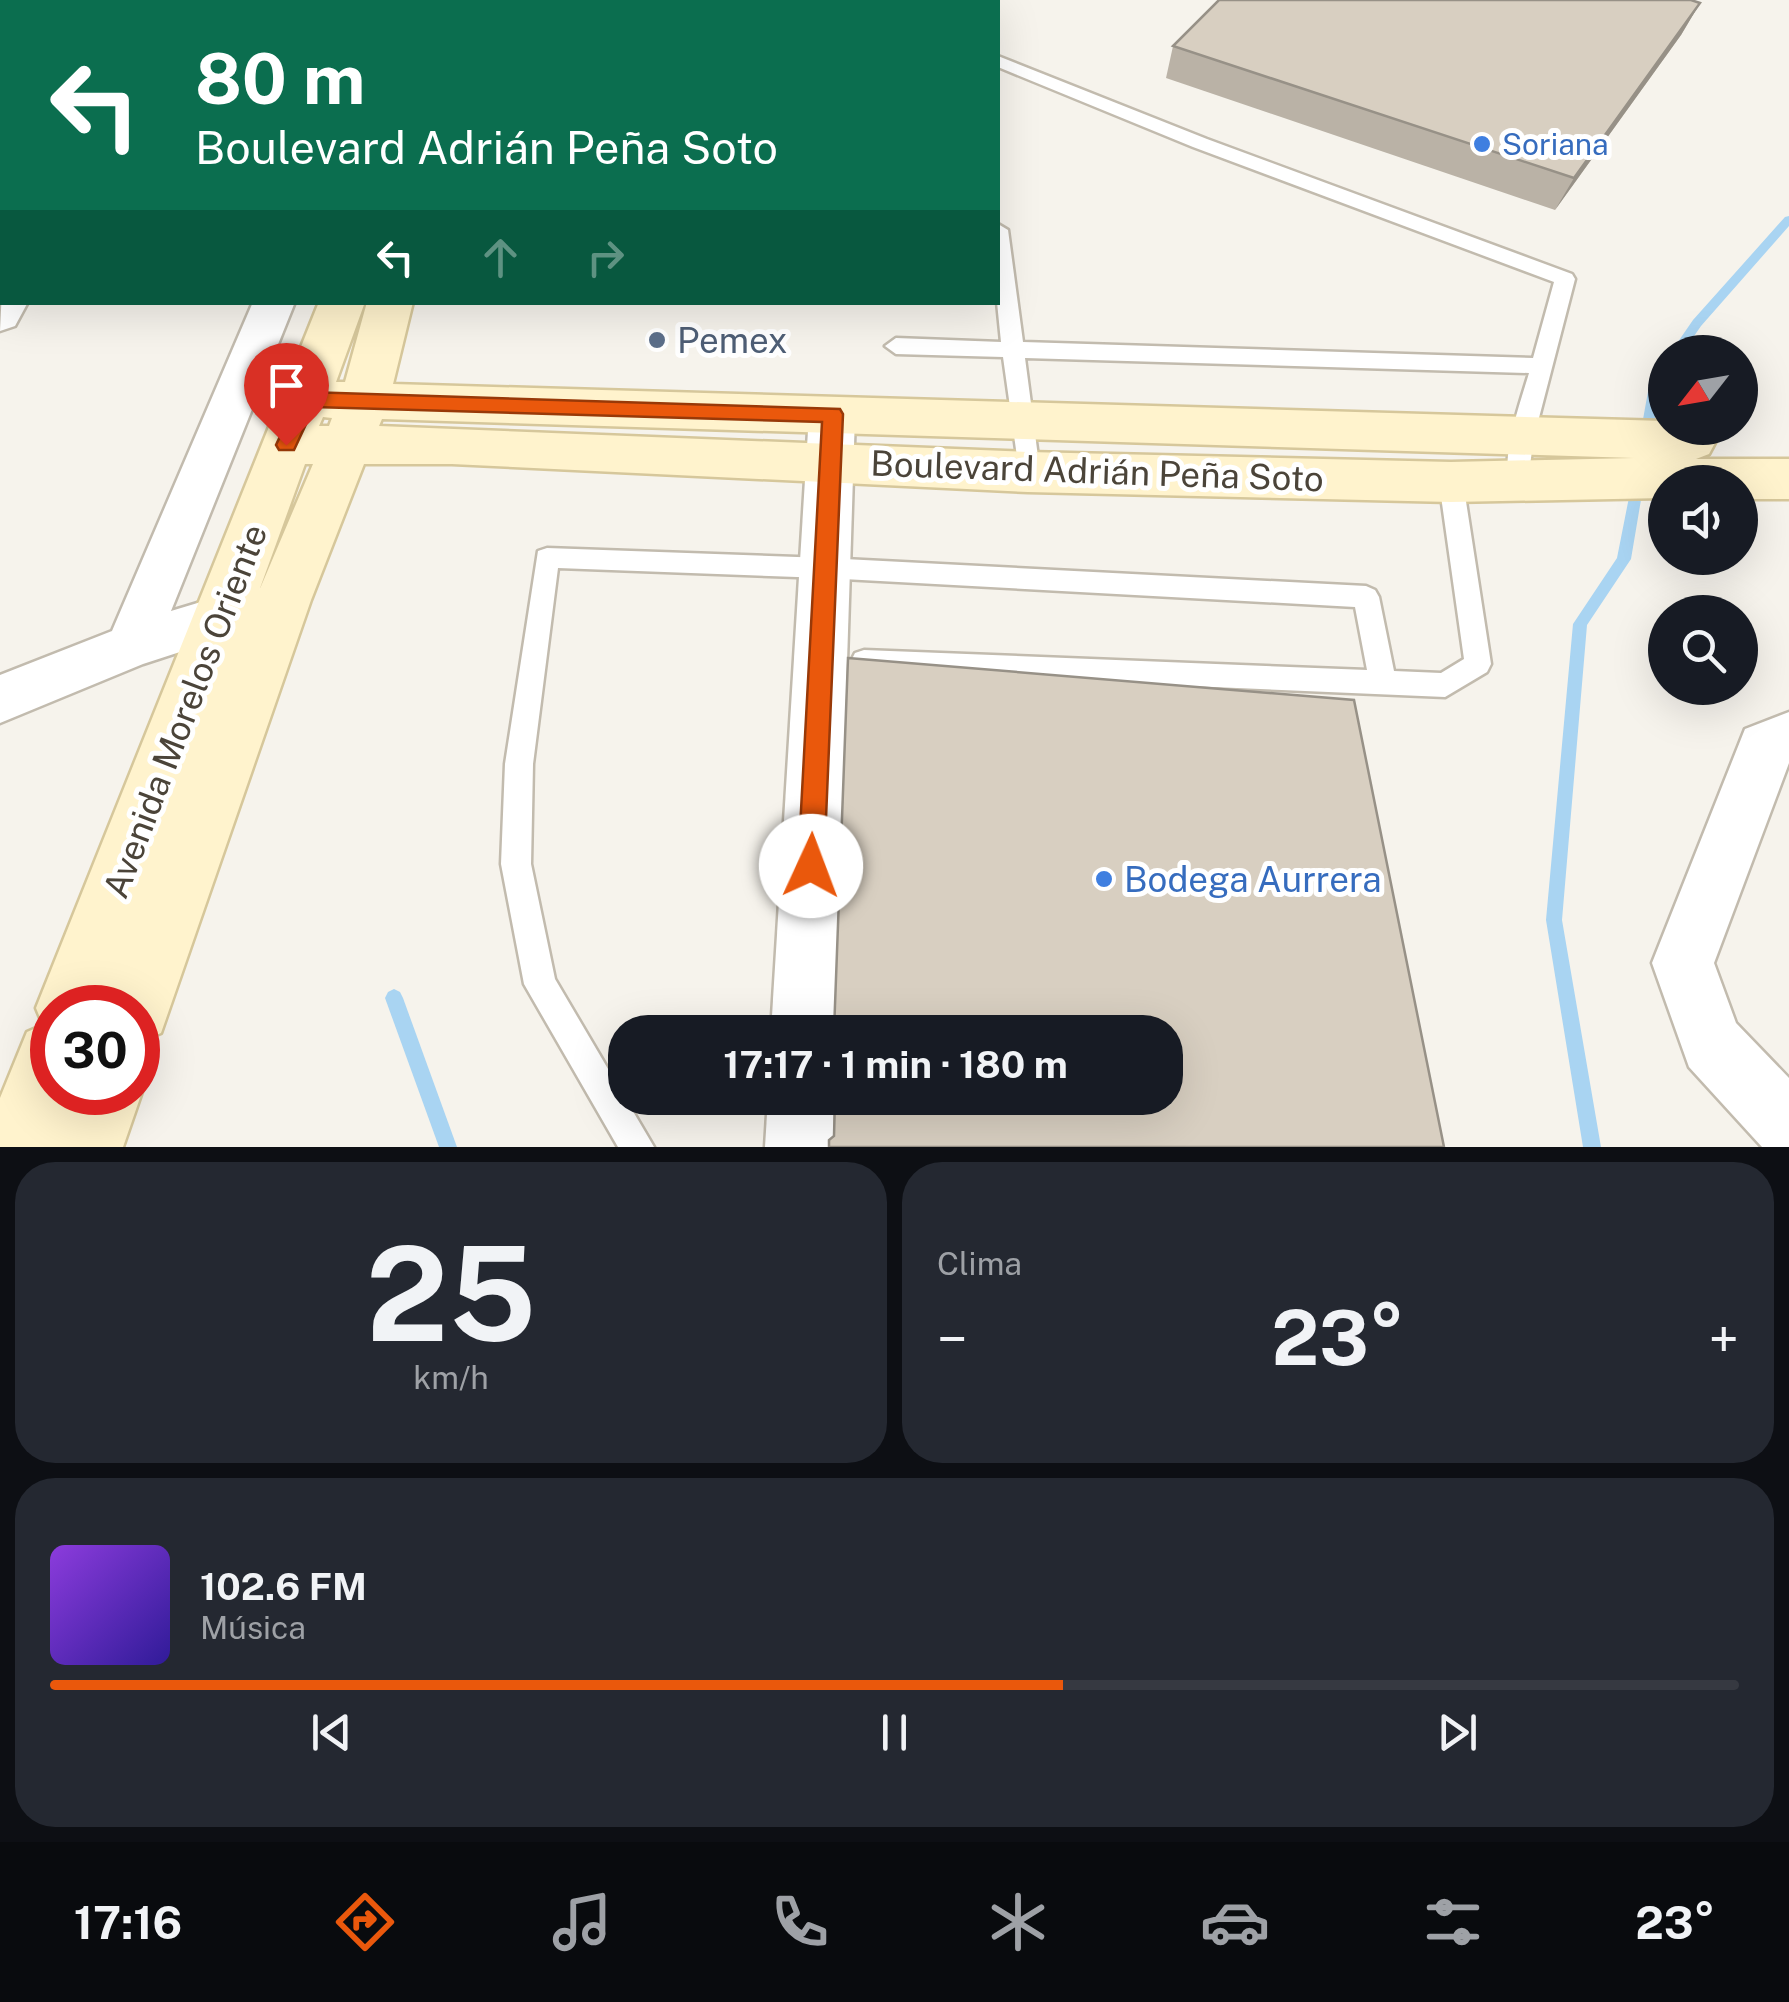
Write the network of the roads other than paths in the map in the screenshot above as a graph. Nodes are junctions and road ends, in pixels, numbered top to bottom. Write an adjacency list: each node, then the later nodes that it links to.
1 (1000, 62): 7 (lane)
2 (1000, 248): 6 (lane)
3 (273, 305): 20 (street)
4 (362, 311): 9 (main road, Avenida Morelos Oriente); 10 (main road, Avenida Morelos Oriente)
5 (896, 346): 6 (lane)
6 (1011, 350): 7 (lane); 8 (lane)
7 (1540, 366): 13 (lane)
8 (1019, 421): 11 (main road, Boulevard Adrián Peña Soto); 13 (main road, Boulevard Adrián Peña Soto); 14 (lane)
9 (297, 422): 10 (main road, Boulevard Adrián Peña Soto); 19 (main road, Avenida Morelos Oriente)
10 (356, 422): 11 (main road, Boulevard Adrián Peña Soto); 18 (main road, Avenida Morelos Oriente)
11 (830, 438): 14 (main road, Boulevard Adrián Peña Soto); 17 (street)
12 (1789, 444): 13 (main road, Boulevard Adrián Peña Soto)
13 (1547, 458): 15 (main road, Boulevard Adrián Peña Soto); 16 (main road, Boulevard Adrián Peña Soto)
14 (1028, 472): 16 (main road, Boulevard Adrián Peña Soto)
15 (1789, 479)
16 (1451, 482): 22 (lane)
17 (825, 568): 21 (street); 22 (lane); 34 (lane)
18 (283, 600): 19 (street); 26 (main road, Avenida Morelos Oriente)
19 (222, 615): 20 (street); 25 (main road, Avenida Morelos Oriente)
20 (131, 646): 23 (street)
21 (819, 659): 22 (lane); 27 (street)
22 (1383, 684)
23 (0, 699)
24 (1789, 737): 31 (street)
25 (81, 985)
26 (144, 985)
27 (804, 1015)
28 (30, 1115): 32 (main road)
29 (98, 1115): 33 (main road)
30 (800, 1115): 35 (street)
31 (1789, 1127)
32 (18, 1147)
33 (86, 1147)
34 (637, 1147)
35 (799, 1147)

